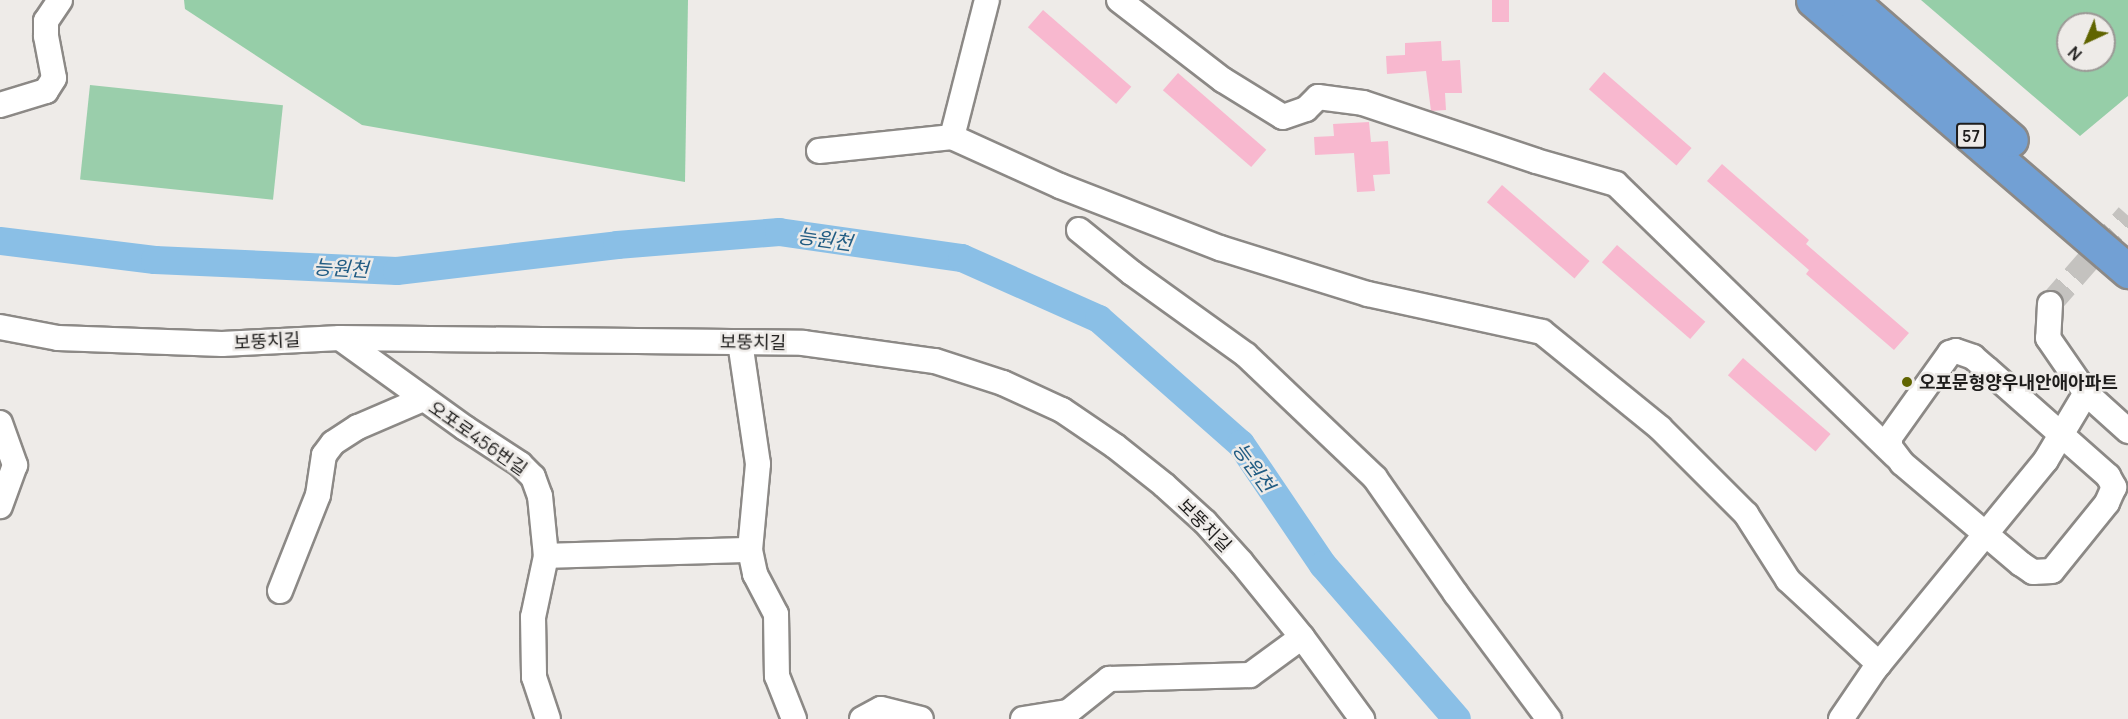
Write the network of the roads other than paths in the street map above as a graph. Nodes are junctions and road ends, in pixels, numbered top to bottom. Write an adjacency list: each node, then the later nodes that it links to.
1 (60, 0): 6 (street)
2 (987, 0): 7 (street)
3 (1119, 0): 21 (street)
4 (1813, 0): 11 (highway, 57)
5 (1850, 0): 10 (highway, 57)
6 (0, 105)
7 (952, 137): 8 (street); 28 (street)
8 (819, 152)
9 (1079, 230): 35 (street)
10 (2128, 242)
11 (2128, 271)
12 (2050, 304): 16 (street)
13 (0, 327): 14 (street, 보뚱치길)
14 (340, 338): 15 (street, 보뚱치길); 17 (street, 오포로456번길)
15 (740, 342): 24 (street); 27 (street, 보뚱치길)
16 (2086, 393): 19 (street); 20 (street)
17 (423, 399): 25 (street, 오포로456번길); 26 (street)
18 (0, 423): 22 (street)
19 (2128, 431)
20 (2062, 436): 21 (street); 23 (street); 23 (street)
21 (1895, 455): 23 (street)
22 (0, 506)
23 (1986, 536): 28 (street)
24 (750, 550): 25 (street); 30 (street)
25 (546, 556): 29 (street, 오포로456번길)
26 (280, 591)
27 (1302, 637): 33 (street); 34 (street, 보뚱치길)
28 (1879, 664): 36 (street)
29 (548, 719)
30 (794, 719)
31 (862, 719): 32 (street)
32 (921, 719)
33 (1023, 719)
34 (1362, 719)
35 (1549, 719)
36 (1841, 719)

